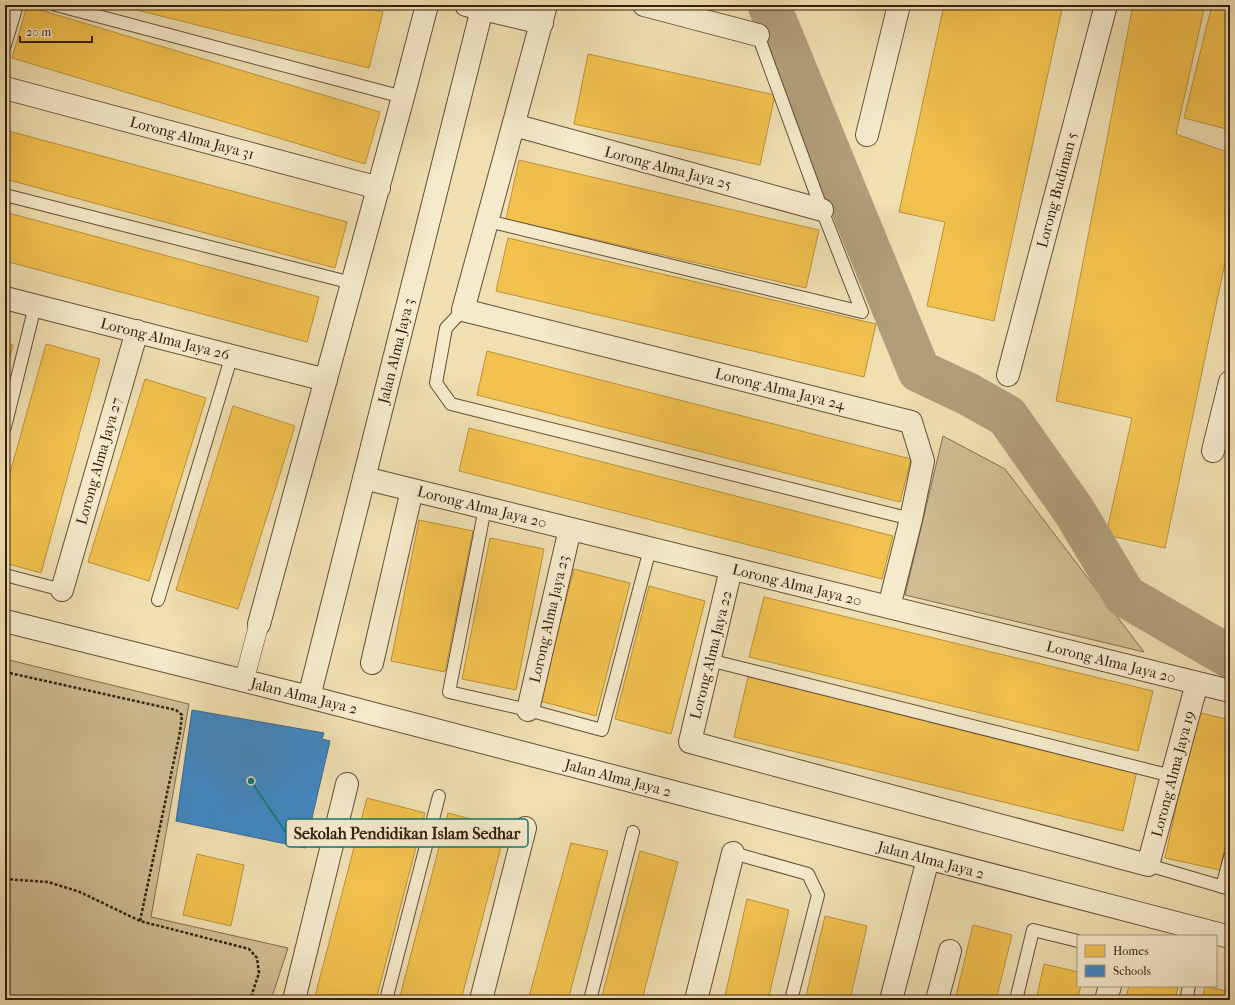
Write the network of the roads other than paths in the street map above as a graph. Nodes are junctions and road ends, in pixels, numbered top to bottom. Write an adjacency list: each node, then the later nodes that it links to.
1 (17, 5): 10 (lane)
2 (56, 5): 12 (lane)
3 (427, 5): 12 (street)
4 (644, 5): 9 (street)
5 (899, 5): 14 (street)
6 (1106, 5): 25 (street, Lorong Budiman 5)
7 (477, 6): 8 (street); 30 (street, Jalan Alma Jaya 3)
8 (544, 14): 13 (street)
9 (758, 35): 17 (lane)
10 (5, 45)
11 (5, 88): 15 (street, Lorong Alma Jaya 31)
12 (403, 97): 15 (street)
13 (514, 126): 17 (street, Lorong Alma Jaya 25); 18 (street)
14 (868, 135)
15 (379, 188): 19 (street)
16 (5, 195): 19 (lane)
17 (822, 210): 18 (lane)
18 (488, 221): 22 (street)
19 (352, 284): 26 (street)
20 (5, 298): 21 (street, Lorong Alma Jaya 26)
21 (35, 306): 23 (street, Lorong Alma Jaya 26); 28 (lane)
22 (463, 310): 33 (street, Lorong Alma Jaya 24); 33 (lane)
23 (137, 331): 24 (street, Lorong Alma Jaya 26); 38 (street, Lorong Alma Jaya 27)
24 (232, 356): 26 (street, Lorong Alma Jaya 26); 39 (lane)
25 (1008, 375)
26 (326, 380): 42 (street)
27 (1230, 382): 29 (street)
28 (5, 427)
29 (1213, 451)
30 (364, 478): 31 (street, Lorong Alma Jaya 20); 48 (street, Jalan Alma Jaya 3)
31 (412, 490): 32 (street, Lorong Alma Jaya 20); 44 (street)
32 (485, 508): 34 (street, Lorong Alma Jaya 20); 49 (lane)
33 (911, 519): 40 (street, Lorong Alma Jaya 24)
34 (570, 529): 35 (street, Lorong Alma Jaya 20); 49 (street, Lorong Alma Jaya 23)
35 (650, 549): 36 (street, Lorong Alma Jaya 20); 49 (lane)
36 (731, 569): 40 (street, Lorong Alma Jaya 20); 43 (street, Lorong Alma Jaya 22)
37 (5, 575): 38 (lane)
38 (62, 590)
39 (158, 600)
40 (889, 607): 46 (street, Lorong Alma Jaya 20)
41 (5, 621): 45 (street, Jalan Alma Jaya 2)
42 (259, 624): 45 (street)
43 (709, 660): 50 (lane); 58 (street, Lorong Alma Jaya 22)
44 (372, 663)
45 (244, 681): 48 (street, Jalan Alma Jaya 2)
46 (1197, 684): 47 (street, Lorong Alma Jaya 20); 50 (street, Lorong Alma Jaya 19)
47 (1230, 692)
48 (309, 697): 57 (street, Jalan Alma Jaya 2)
49 (528, 710)
50 (1172, 776): 58 (street, Lorong Alma Jaya 19)
51 (347, 784): 65 (street)
52 (439, 796): 66 (lane)
53 (525, 828): 67 (street)
54 (633, 832): 68 (lane)
55 (733, 853): 69 (street); 70 (lane)
56 (1230, 857): 59 (lane)
57 (928, 859): 60 (street, Jalan Alma Jaya 2); 71 (street)
58 (1148, 864): 59 (lane)
59 (1226, 888)
60 (1230, 937)
61 (1077, 941): 73 (lane)
62 (950, 951): 72 (street)
63 (1110, 987): 74 (street)
64 (1189, 987): 75 (lane)
65 (294, 1000)
66 (386, 1000)
67 (481, 1000)
68 (590, 1000)
69 (696, 1000)
70 (790, 1000)
71 (891, 1000)
72 (937, 1000)
73 (1016, 1000)
74 (1106, 1000)
75 (1186, 1000)

